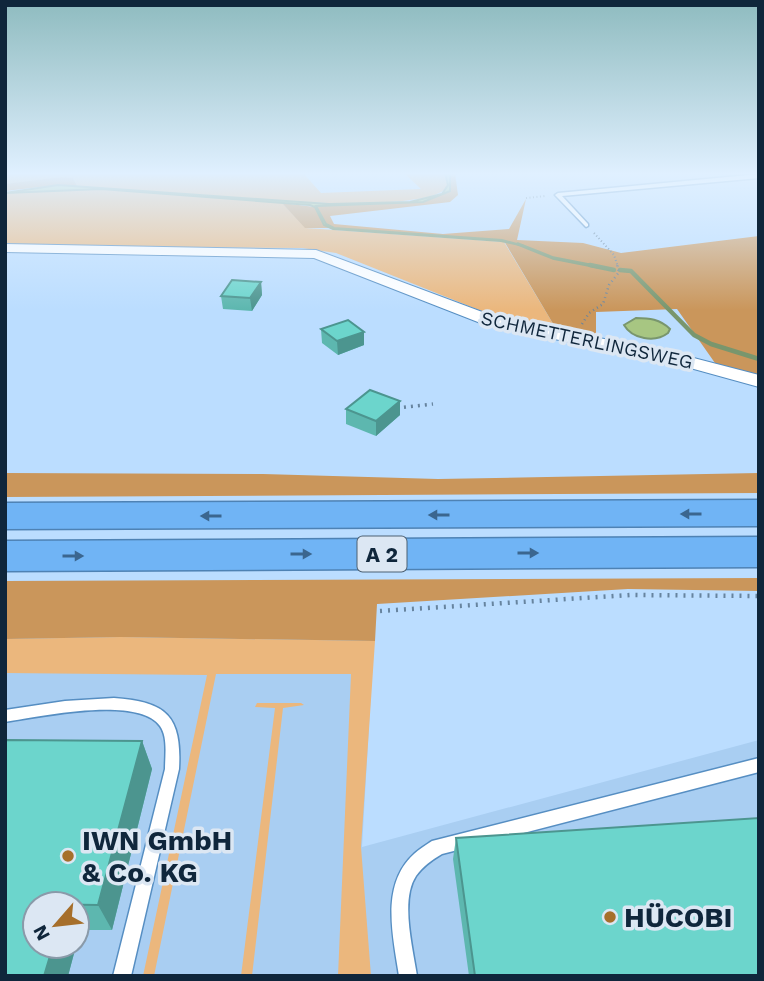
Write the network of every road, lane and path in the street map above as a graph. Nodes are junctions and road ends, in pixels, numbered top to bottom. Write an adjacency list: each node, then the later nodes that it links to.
1 (580, 219): 2 (lane)
2 (586, 225): 4 (path)
3 (5, 248): 4 (street, SCHMETTERLINGSWEG)
4 (566, 336): 5 (street, SCHMETTERLINGSWEG)
5 (759, 381)
6 (433, 404): 7 (path)
7 (385, 409)
8 (759, 513): 9 (highway, A 2, one-way to 9)
9 (5, 516)
10 (759, 552): 11 (highway, A 2, one-way to 10)
11 (5, 556)
12 (759, 596): 13 (path)
13 (380, 611)
14 (5, 716): 16 (lane)
15 (759, 765): 17 (lane)
16 (122, 976)
17 (408, 976)

